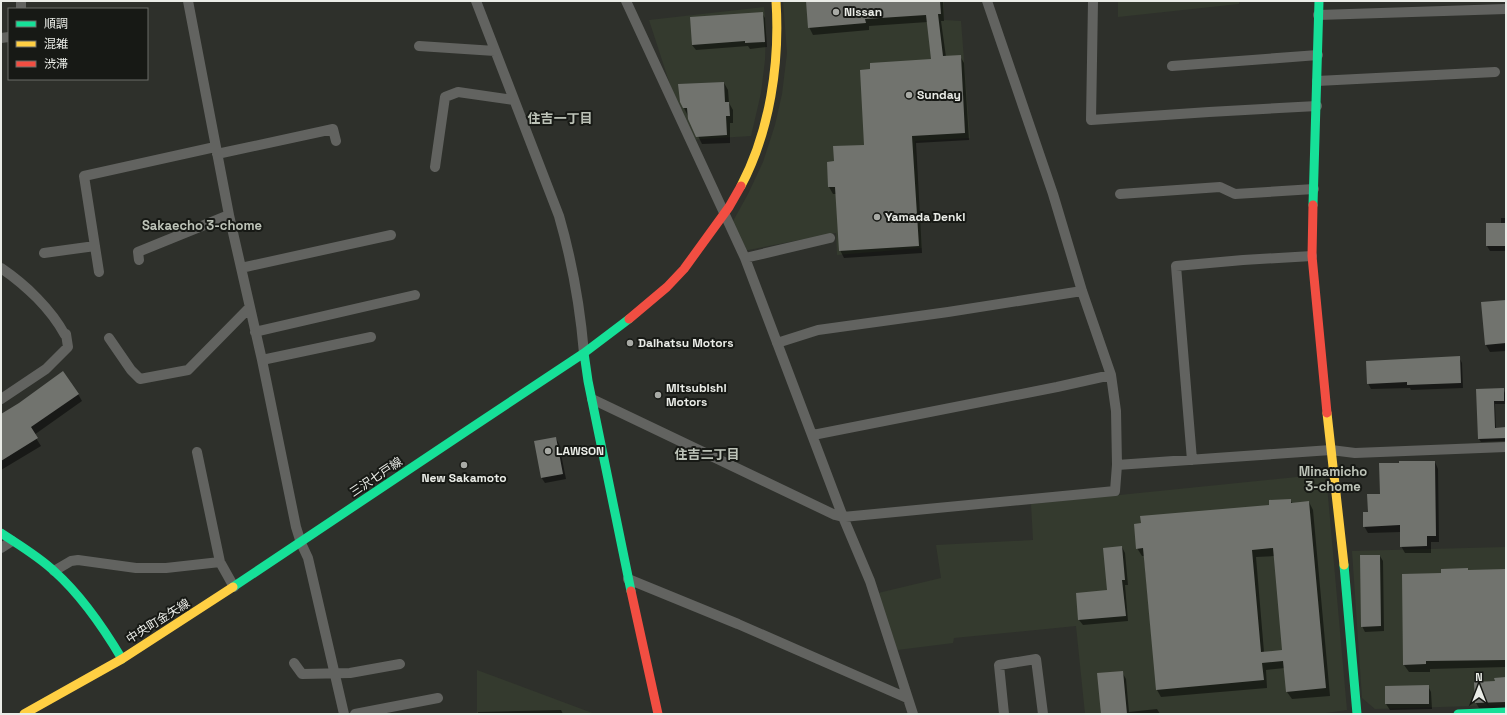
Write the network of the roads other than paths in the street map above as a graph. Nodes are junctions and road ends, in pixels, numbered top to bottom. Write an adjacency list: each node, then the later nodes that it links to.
1 (188, 1): 19 (street)
2 (476, 1): 11 (street)
3 (626, 1): 23 (street)
4 (776, 1): 23 (street, 三沢七戸線)
5 (987, 1): 35 (street)
6 (1093, 1): 17 (street)
7 (1319, 1): 9 (street)
8 (1506, 9): 9 (street)
9 (1318, 16): 12 (street)
10 (419, 46): 11 (street)
11 (495, 51): 16 (street)
12 (1318, 54): 13 (street); 15 (street)
13 (1172, 66)
14 (1495, 72): 15 (street)
15 (1317, 81): 17 (street)
16 (514, 100): 20 (street); 42 (street)
17 (1317, 106): 21 (street)
18 (336, 141): 19 (street)
19 (216, 151): 24 (street); 27 (street)
20 (435, 167)
21 (1314, 189): 22 (street); 29 (street)
22 (1120, 194)
23 (724, 213): 30 (street); 42 (street, 三沢七戸線)
24 (229, 215): 31 (street); 33 (street)
25 (391, 235): 33 (street)
26 (830, 238): 30 (street)
27 (95, 246): 28 (street); 34 (street)
28 (44, 253)
29 (1312, 256): 49 (street); 51 (street)
30 (745, 258): 41 (street)
31 (139, 260)
32 (1, 268): 45 (street)
33 (241, 268): 37 (street)
34 (99, 272)
35 (1082, 291): 41 (street); 44 (street)
36 (415, 295): 38 (street)
37 (250, 307): 38 (street); 40 (street)
38 (255, 332): 43 (street)
39 (371, 337): 43 (street)
40 (109, 338)
41 (777, 343): 47 (street)
42 (584, 353): 46 (street); 56 (street, 三沢七戸線)
43 (262, 360): 56 (street)
44 (1111, 375): 47 (street); 52 (street)
45 (1, 398)
46 (592, 400): 53 (street); 60 (street)
47 (813, 435): 53 (street)
48 (1506, 447): 49 (street)
49 (1331, 450): 51 (street); 76 (street)
50 (197, 452): 58 (street)
51 (1192, 460): 52 (street)
52 (1117, 465): 53 (street)
53 (843, 517): 67 (street)
54 (1, 533): 55 (street)
55 (12, 541): 57 (street); 59 (street)
56 (301, 543): 61 (street, 中央町金矢線); 65 (street)
57 (1, 548)
58 (220, 562): 59 (street); 61 (street)
59 (54, 571): 62 (street)
60 (628, 579): 67 (street); 72 (street)
61 (234, 587): 62 (street, 中央町金矢線)
62 (122, 659): 69 (street, 中央町金矢線)
63 (294, 663): 65 (street)
64 (400, 664): 65 (street)
65 (333, 673): 70 (street)
66 (438, 698): 71 (street)
67 (907, 698): 73 (street)
68 (1506, 712): 77 (street)
69 (24, 714)
70 (344, 714)
71 (355, 714)
72 (658, 714)
73 (913, 714)
74 (1004, 714): 75 (street)
75 (1043, 714)
76 (1357, 714)
77 (1458, 714)

